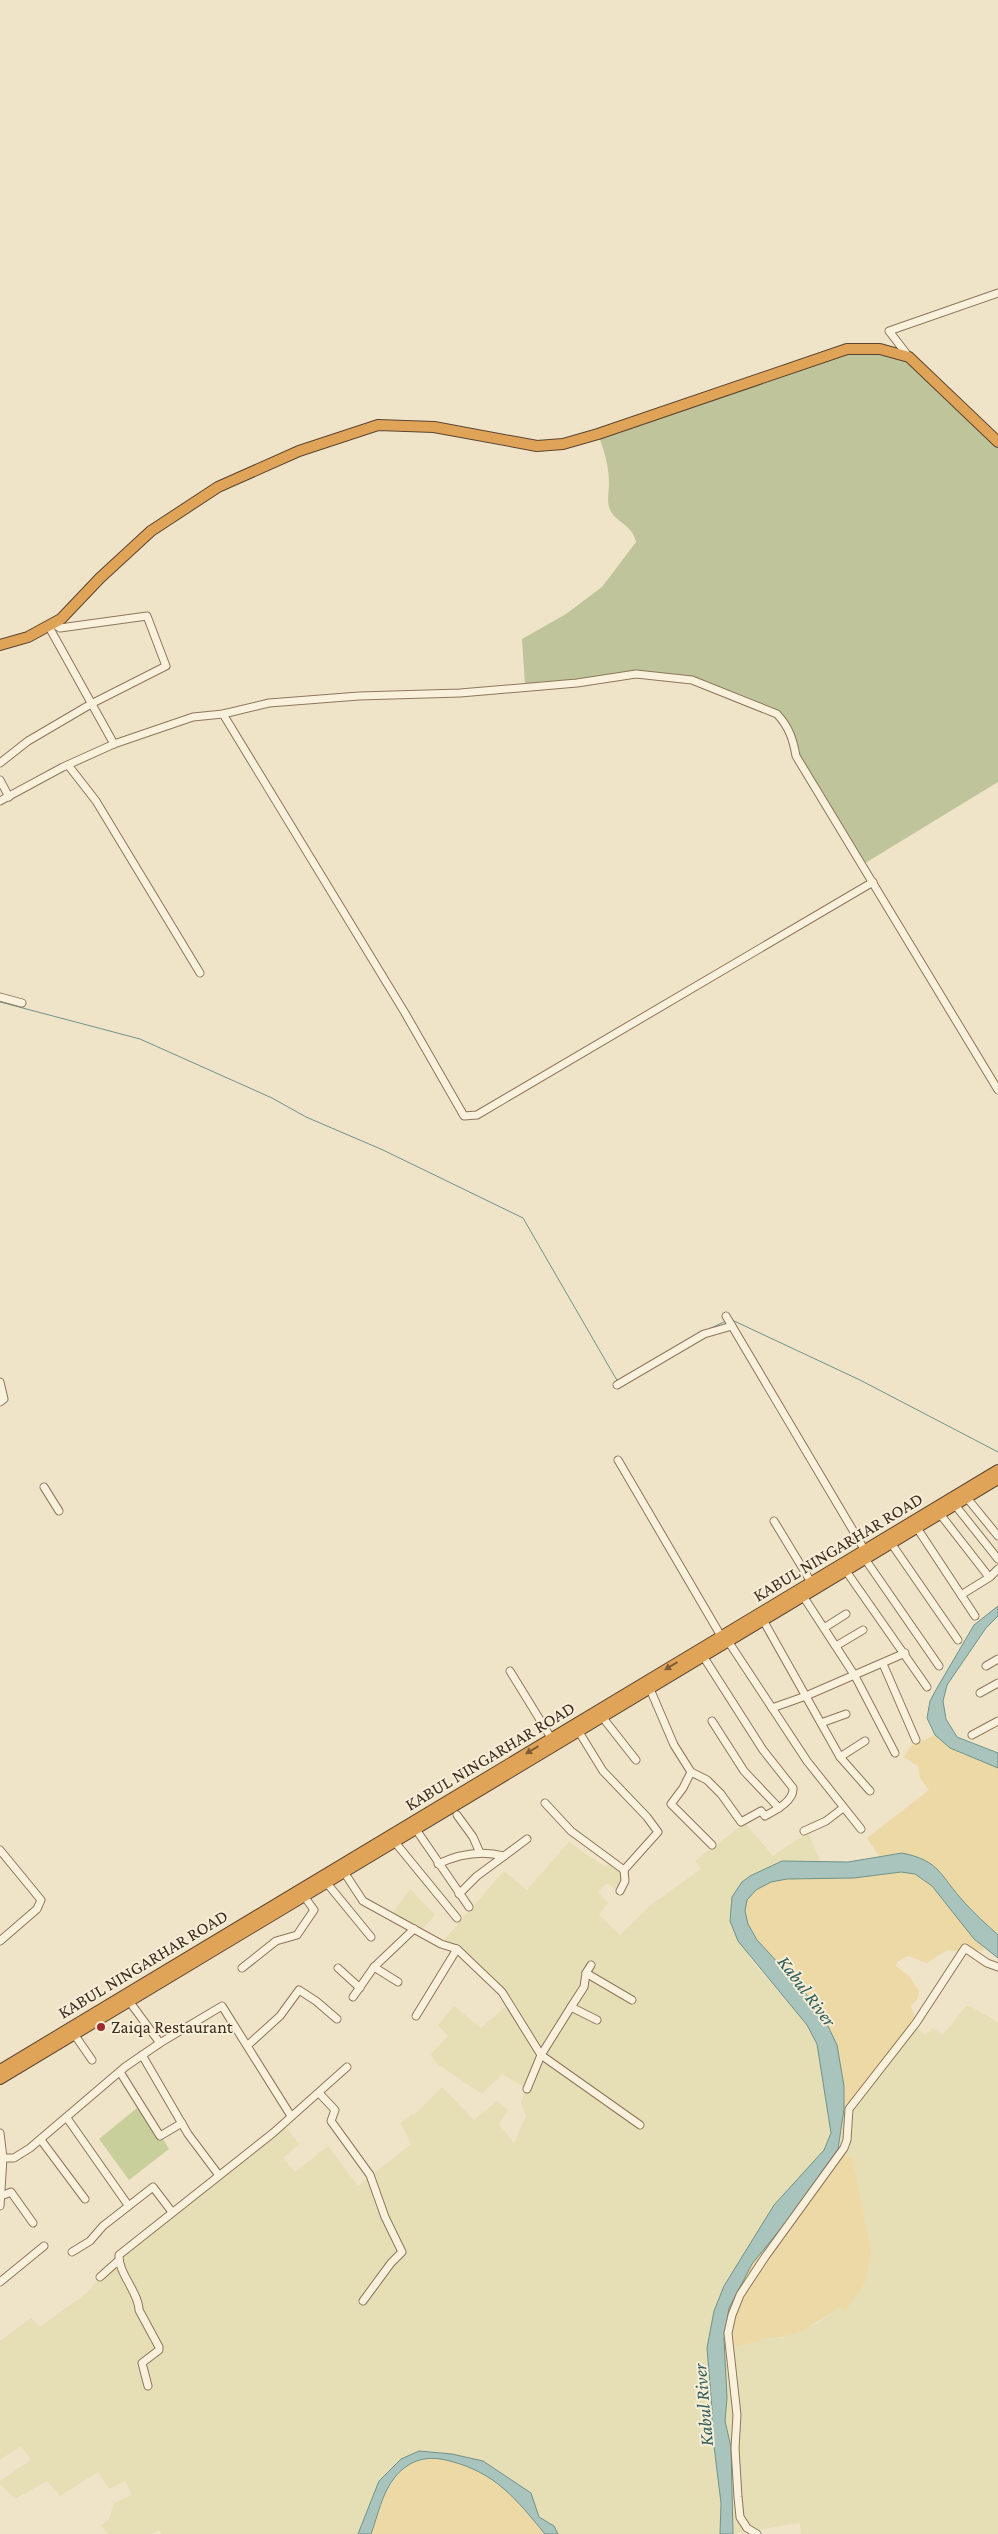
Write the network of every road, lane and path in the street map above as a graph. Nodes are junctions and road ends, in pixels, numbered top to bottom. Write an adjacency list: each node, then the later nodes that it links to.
1 (998, 293): 2 (street)
2 (909, 357): 3 (highway); 4 (highway)
3 (998, 442)
4 (52, 626): 5 (highway); 6 (street); 6 (street)
5 (0, 645)
6 (91, 704): 8 (street); 9 (street)
7 (223, 714): 8 (street); 14 (street); 14 (street)
8 (114, 744): 10 (street)
9 (0, 763)
10 (68, 765): 12 (street); 15 (street)
11 (0, 780): 12 (street)
12 (9, 797): 13 (street)
13 (0, 801)
14 (873, 882): 18 (street)
15 (200, 973)
16 (0, 997): 17 (street)
17 (22, 1003)
18 (998, 1090)
19 (726, 1316): 20 (street)
20 (732, 1326): 22 (street); 36 (street)
21 (0, 1382): 23 (street)
22 (617, 1385)
23 (0, 1402)
24 (618, 1460): 49 (street)
25 (998, 1470): 36 (highway, KABUL NINGARHAR ROAD)
26 (998, 1479): 28 (highway, KABUL NINGARHAR ROAD)
27 (44, 1487): 30 (street)
28 (967, 1498): 29 (highway, KABUL NINGARHAR ROAD); 34 (street)
29 (955, 1505): 31 (highway, KABUL NINGARHAR ROAD); 37 (street)
30 (59, 1511)
31 (940, 1514): 33 (highway, KABUL NINGARHAR ROAD); 40 (street)
32 (774, 1522): 41 (street)
33 (917, 1528): 35 (highway, KABUL NINGARHAR ROAD); 42 (street)
34 (998, 1536)
35 (891, 1543): 36 (highway, KABUL NINGARHAR ROAD); 50 (street)
36 (866, 1555): 39 (highway, KABUL NINGARHAR ROAD); 41 (highway, KABUL NINGARHAR ROAD); 56 (street)
37 (998, 1559)
38 (998, 1569): 40 (street)
39 (846, 1571): 43 (highway, KABUL NINGARHAR ROAD); 52 (street)
40 (989, 1577): 42 (street)
41 (811, 1582): 49 (highway, KABUL NINGARHAR ROAD)
42 (961, 1595): 45 (street)
43 (803, 1596): 46 (highway, KABUL NINGARHAR ROAD); 47 (street)
44 (846, 1614): 47 (street)
45 (975, 1616)
46 (763, 1620): 49 (highway, KABUL NINGARHAR ROAD); 64 (street)
47 (824, 1628): 51 (street)
48 (863, 1630): 51 (street)
49 (724, 1638): 53 (highway, KABUL NINGARHAR ROAD); 65 (street); 75 (highway, KABUL NINGARHAR ROAD, one-way to 75)
50 (958, 1640)
51 (836, 1646): 59 (street)
52 (905, 1653): 55 (street); 61 (street)
53 (703, 1656): 62 (highway, KABUL NINGARHAR ROAD); 82 (street)
54 (998, 1659): 57 (street)
55 (882, 1664): 59 (street); 73 (street)
56 (940, 1666)
57 (986, 1666)
58 (510, 1671): 75 (street)
59 (855, 1676): 64 (street); 76 (street)
60 (998, 1684): 63 (street)
61 (927, 1687)
62 (650, 1689): 67 (highway, KABUL NINGARHAR ROAD); 79 (street)
63 (980, 1693)
64 (806, 1696): 65 (street); 70 (street)
65 (772, 1708): 83 (street)
66 (846, 1714): 70 (street)
67 (603, 1718): 71 (highway, KABUL NINGARHAR ROAD); 78 (street)
68 (712, 1721): 82 (street)
69 (998, 1721): 72 (street)
70 (821, 1723): 77 (street)
71 (579, 1732): 75 (highway, KABUL NINGARHAR ROAD); 95 (street)
72 (972, 1735)
73 (916, 1740)
74 (865, 1741): 77 (street)
75 (554, 1742): 85 (highway, KABUL NINGARHAR ROAD); 128 (highway, KABUL NINGARHAR ROAD, one-way to 128)
76 (895, 1753)
77 (840, 1757): 80 (street)
78 (636, 1760)
79 (691, 1772): 82 (street); 90 (street)
80 (870, 1791)
81 (545, 1803): 95 (street)
82 (779, 1808)
83 (842, 1808): 86 (street); 87 (street)
84 (457, 1815): 92 (street)
85 (416, 1828): 89 (highway, KABUL NINGARHAR ROAD); 94 (street)
86 (861, 1829)
87 (804, 1831)
88 (527, 1839): 93 (street)
89 (394, 1841): 96 (highway, KABUL NINGARHAR ROAD); 102 (street)
90 (712, 1845)
91 (0, 1850): 105 (street)
92 (480, 1853): 93 (street); 94 (street)
93 (504, 1856): 99 (street)
94 (438, 1864): 99 (street)
95 (624, 1870): 98 (street)
96 (344, 1872): 97 (highway, KABUL NINGARHAR ROAD); 103 (street)
97 (326, 1882): 100 (highway, KABUL NINGARHAR ROAD); 104 (street)
98 (620, 1891)
99 (459, 1894): 101 (street)
100 (304, 1896): 110 (street); 117 (highway, KABUL NINGARHAR ROAD)
101 (468, 1907)
102 (457, 1918)
103 (414, 1929): 106 (street); 108 (street)
104 (370, 1937)
105 (0, 1941)
106 (457, 1949): 119 (street); 126 (street)
107 (591, 1965): 112 (street)
108 (374, 1967): 113 (street); 114 (street)
109 (998, 1967): 156 (street)
110 (242, 1968)
111 (338, 1968): 114 (street)
112 (586, 1973): 116 (street); 118 (street)
113 (398, 1982)
114 (360, 1988): 115 (street)
115 (353, 1997)
116 (632, 2000)
117 (129, 2001): 122 (highway, KABUL NINGARHAR ROAD); 123 (street)
118 (571, 2007): 121 (street); 126 (street)
119 (416, 2016)
120 (337, 2019): 124 (street)
121 (597, 2020)
122 (74, 2034): 127 (street); 128 (highway, KABUL NINGARHAR ROAD)
123 (160, 2043): 124 (street); 125 (street)
124 (248, 2044): 134 (street)
125 (142, 2055): 130 (street); 136 (street)
126 (541, 2055): 132 (street); 137 (street)
127 (92, 2060)
128 (4, 2067): 131 (highway, KABUL NINGARHAR ROAD)
129 (347, 2067): 133 (street)
130 (120, 2072): 135 (street); 136 (street)
131 (0, 2079)
132 (527, 2089)
133 (319, 2093): 134 (street); 154 (street)
134 (291, 2116): 141 (street)
135 (67, 2118): 139 (street); 146 (street)
136 (182, 2123): 141 (street)
137 (640, 2125)
138 (0, 2133): 140 (street)
139 (41, 2140): 140 (street); 144 (street)
140 (3, 2158): 142 (street)
141 (218, 2174): 147 (street)
142 (1, 2180): 143 (street)
143 (1, 2196): 145 (street); 148 (street)
144 (85, 2199)
145 (0, 2206)
146 (128, 2206): 147 (street); 150 (street)
147 (172, 2212): 151 (street)
148 (33, 2223)
149 (44, 2246): 153 (street)
150 (72, 2252)
151 (120, 2260): 152 (street); 155 (street)
152 (100, 2277)
153 (0, 2282)
154 (362, 2301)
155 (148, 2386)
156 (757, 2534)

